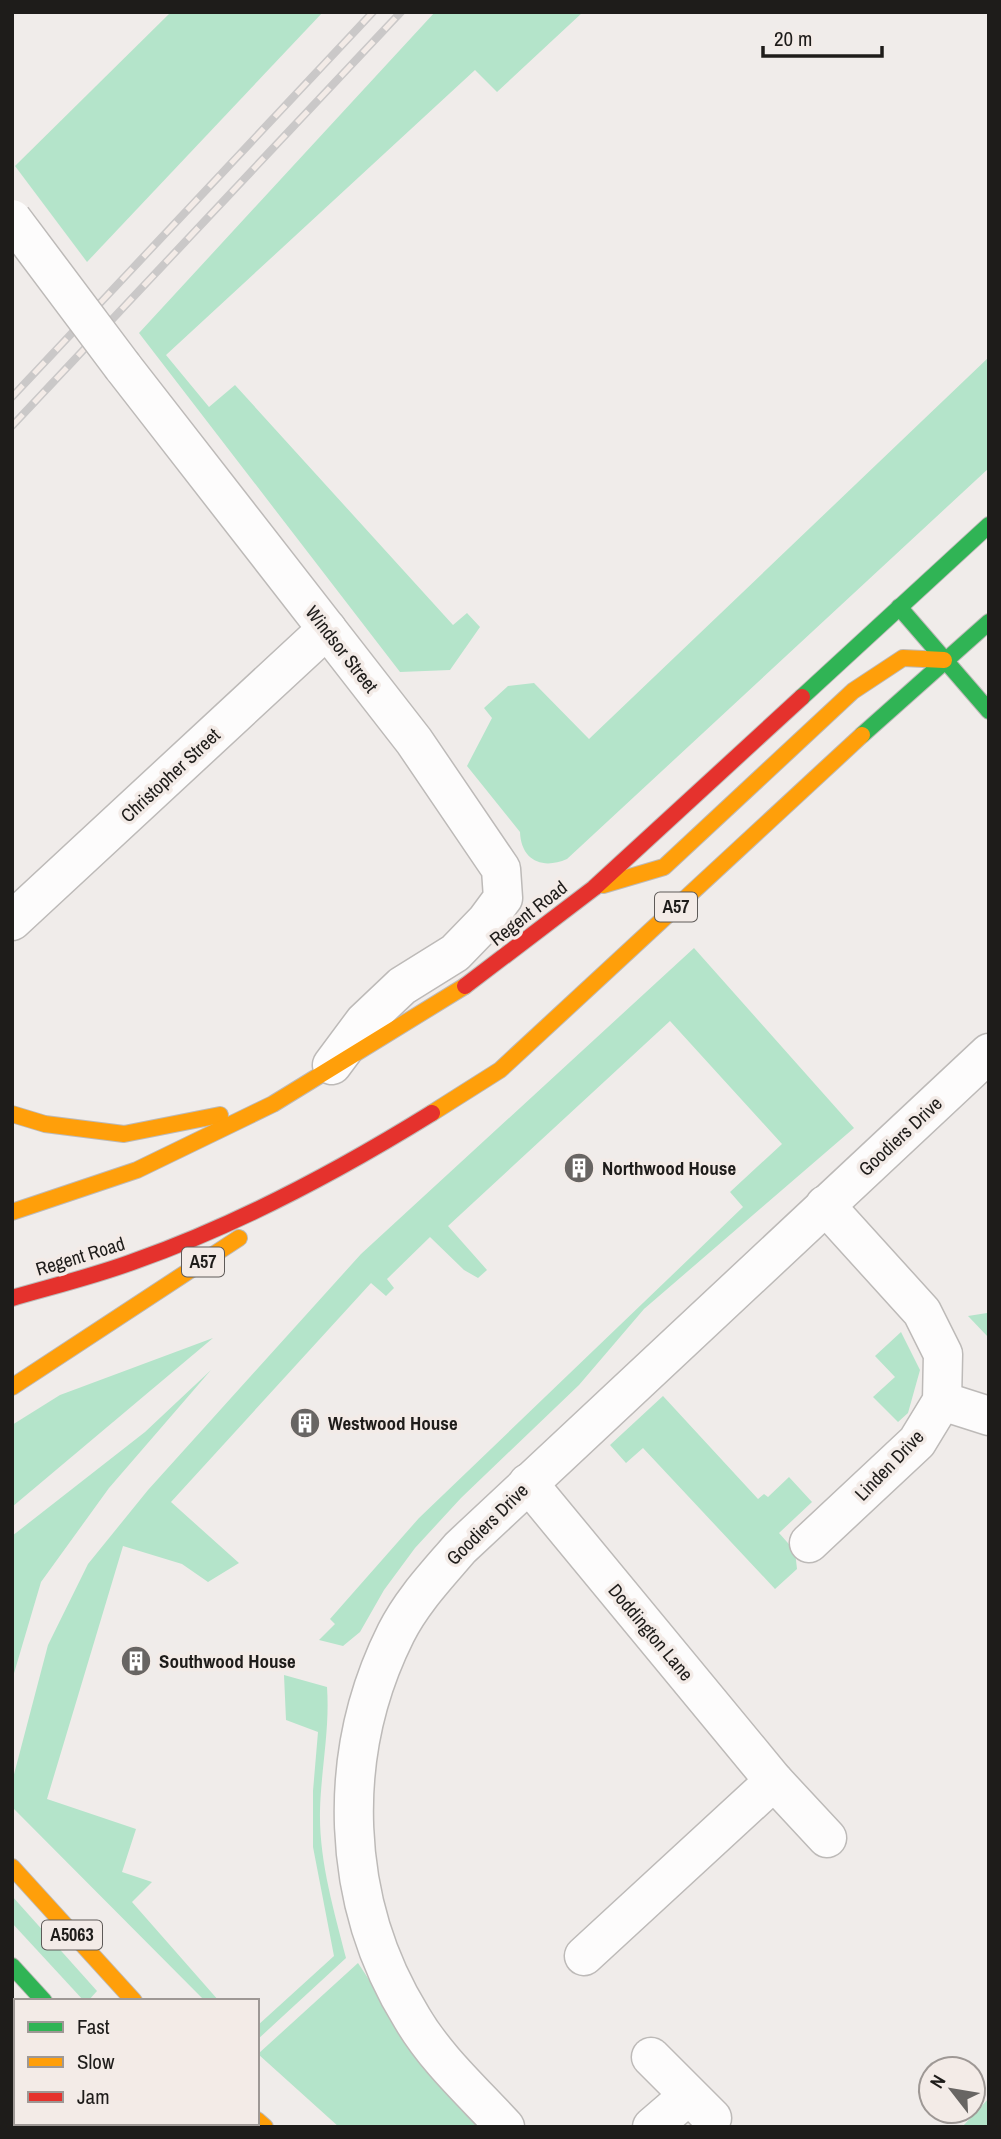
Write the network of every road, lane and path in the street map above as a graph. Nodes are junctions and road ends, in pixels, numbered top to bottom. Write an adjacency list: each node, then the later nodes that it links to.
1 (12, 219): 5 (street, Windsor Street, bridge)
2 (989, 525): 3 (main road, Regent Road / A57)
3 (899, 607): 6 (main road); 8 (main road, Regent Road / A57)
4 (989, 622): 6 (main road, Regent Road / A57)
5 (327, 629): 9 (street, Christopher Street); 11 (street, Windsor Street)
6 (944, 660): 7 (main road); 8 (main road, A57); 14 (main road, Regent Road / A57)
7 (989, 711)
8 (594, 888): 11 (main road, Regent Road / A57)
9 (12, 921)
10 (989, 1053): 15 (street, Goodiers Drive)
11 (332, 1065): 12 (main road, Regent Road / A57)
12 (273, 1104): 13 (main road, A57); 16 (main road, Regent Road / A57)
13 (12, 1114)
14 (393, 1137): 17 (main road, Regent Road / A57); 18 (main road, A57)
15 (825, 1205): 19 (street); 21 (street, Goodiers Drive)
16 (12, 1212)
17 (12, 1298)
18 (12, 1387)
19 (942, 1401): 20 (street); 22 (street, Linden Drive)
20 (989, 1416)
21 (528, 1483): 23 (street, Doddington Lane); 31 (street, Goodiers Drive)
22 (809, 1543)
23 (774, 1781): 24 (street, Doddington Lane); 26 (street)
24 (827, 1838)
25 (12, 1867): 29 (main road, A5063)
26 (584, 1956)
27 (12, 1966): 28 (main road)
28 (42, 1999)
29 (132, 1999)
30 (652, 2057): 32 (street)
31 (505, 2127)
32 (652, 2127)

